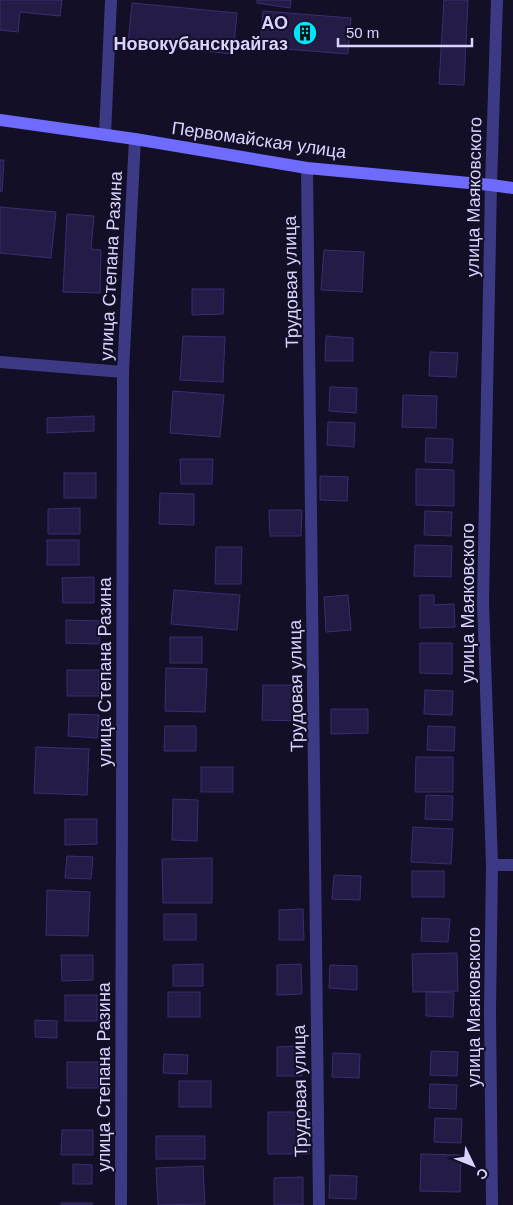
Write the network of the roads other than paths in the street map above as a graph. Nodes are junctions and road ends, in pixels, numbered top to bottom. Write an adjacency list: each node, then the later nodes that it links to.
1 (111, 0): 4 (street)
2 (497, 0): 7 (street, улица Маяковского)
3 (0, 120): 4 (main road, Первомайская улица)
4 (105, 136): 5 (main road, Первомайская улица)
5 (136, 139): 6 (main road, Первомайская улица); 10 (street, улица Степана Разина)
6 (307, 168): 7 (main road, Первомайская улица); 14 (street, Трудовая улица)
7 (491, 185): 8 (main road, Первомайская улица); 11 (street, улица Маяковского)
8 (513, 188)
9 (0, 362): 10 (street)
10 (124, 372): 13 (street, улица Степана Разина)
11 (492, 865): 12 (street); 15 (street, улица Маяковского)
12 (513, 865)
13 (121, 1205)
14 (319, 1205)
15 (492, 1205)

